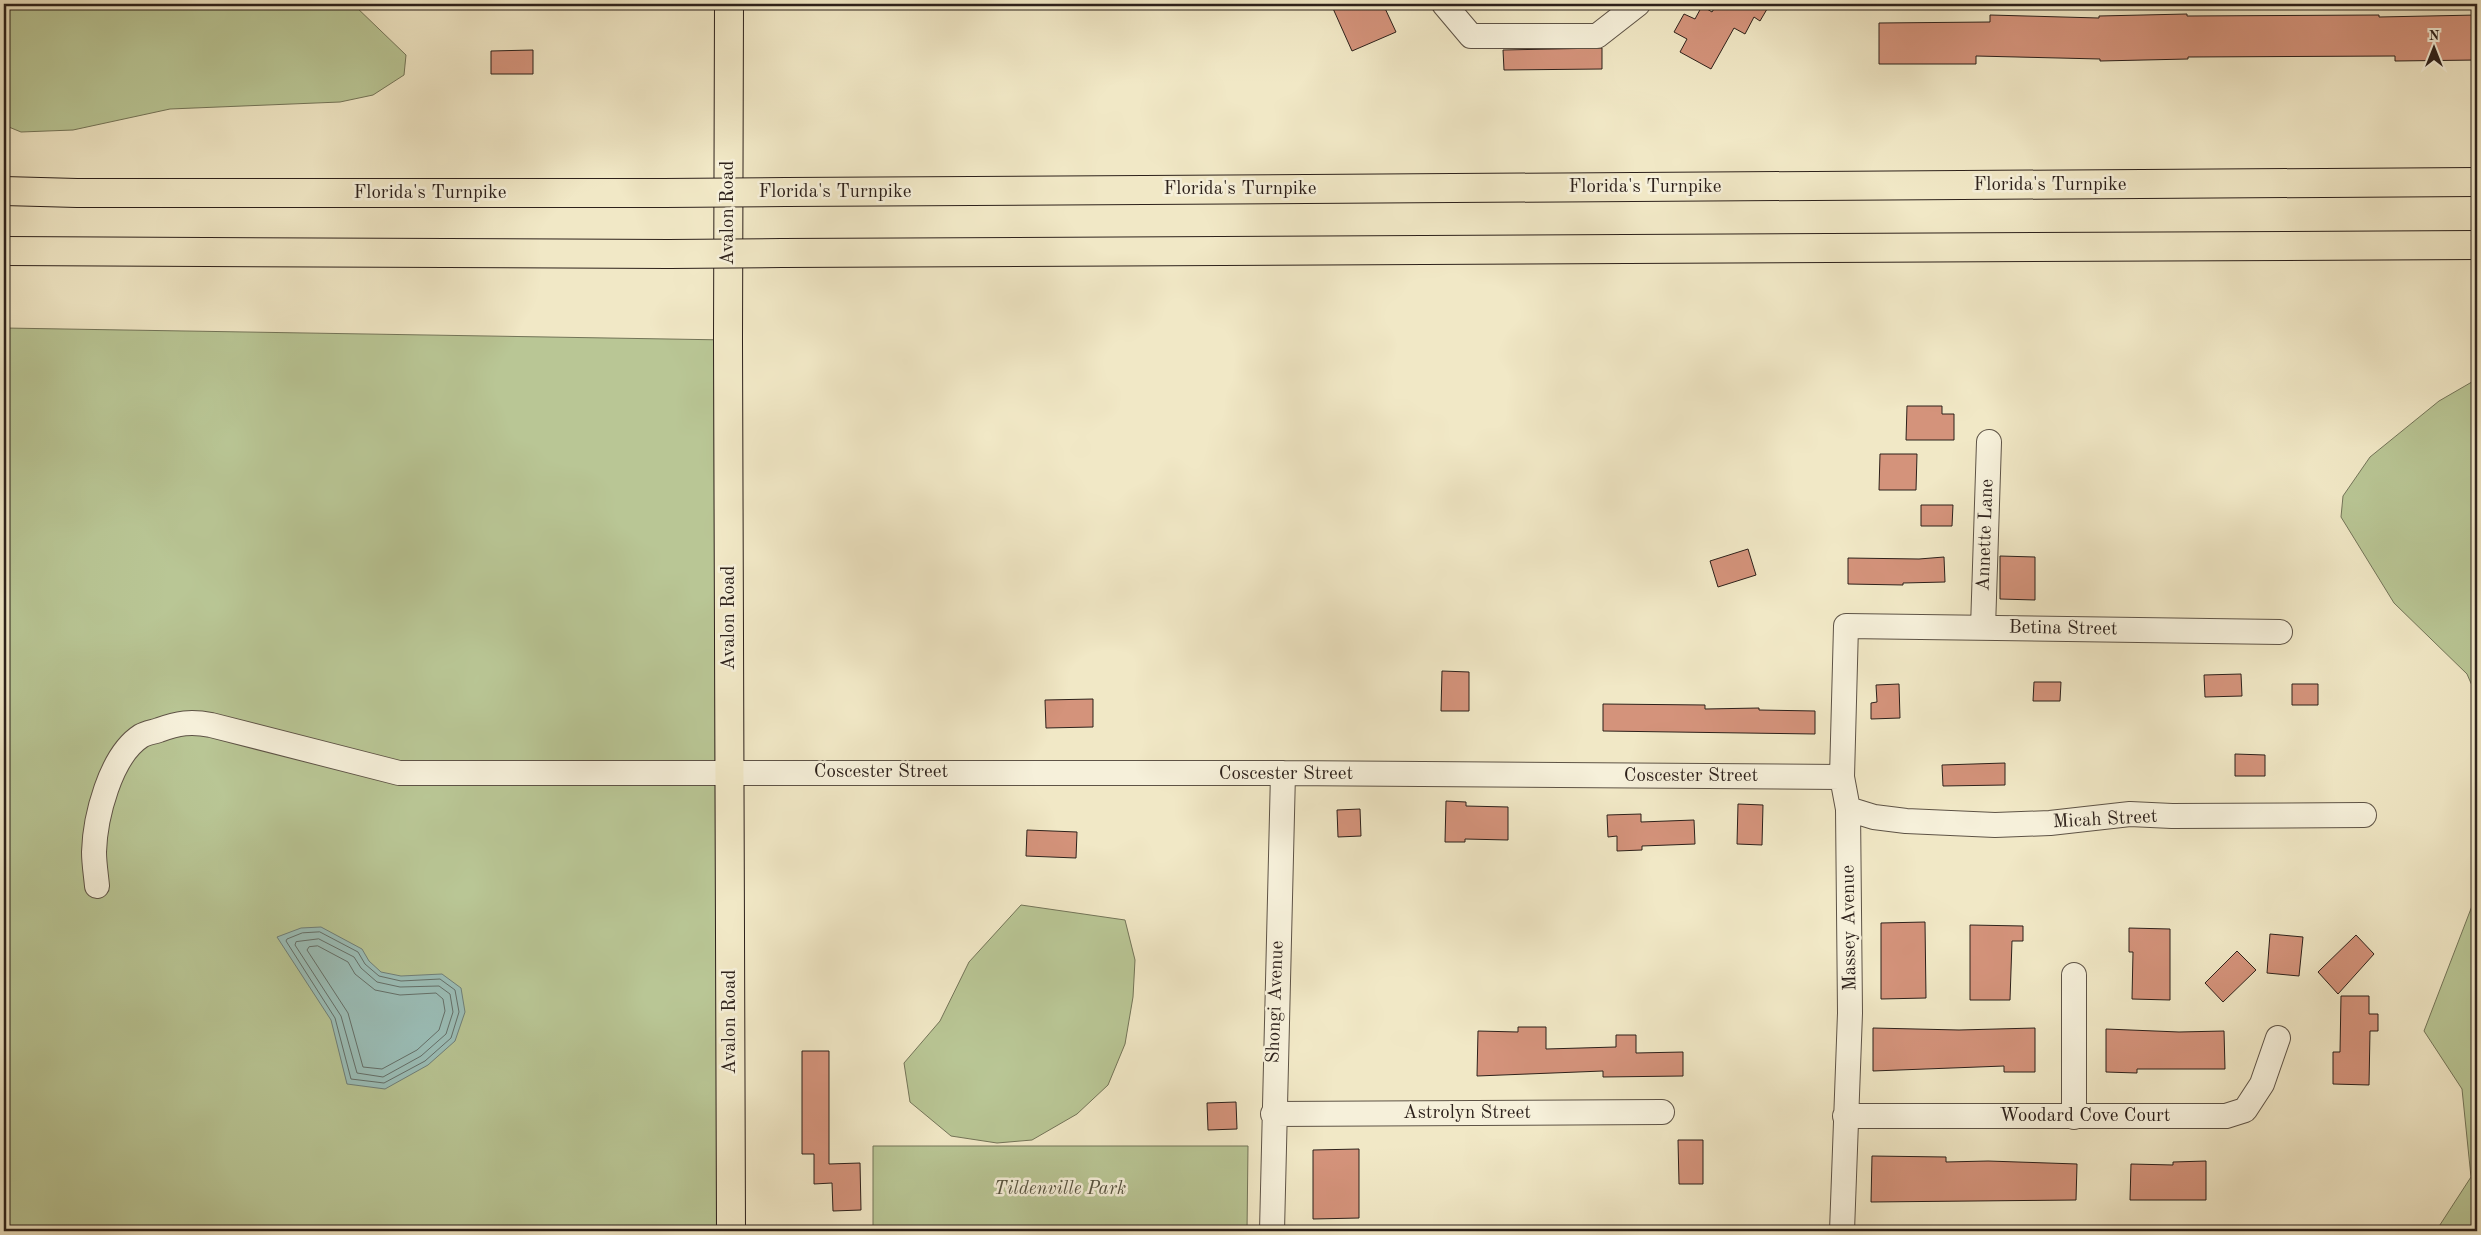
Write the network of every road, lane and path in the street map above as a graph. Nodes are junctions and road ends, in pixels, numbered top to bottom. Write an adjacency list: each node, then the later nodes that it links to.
1 (729, 4): 12 (main road, Avalon Road)
2 (1444, 4): 3 (street)
3 (1638, 4)
4 (2477, 182): 5 (main road, Florida's Turnpike, bridge)
5 (4, 190)
6 (2477, 245): 7 (main road, bridge)
7 (4, 251)
8 (1989, 442): 10 (street, Annette Lane)
9 (1846, 626): 10 (street, Betina Street); 14 (street, Massey Avenue)
10 (1983, 628): 11 (street, Betina Street)
11 (2280, 632)
12 (730, 772): 13 (street, Coscester Street); 17 (street, Coscester Street); 24 (main road, Avalon Road)
13 (1283, 774): 14 (street, Coscester Street); 21 (street, Shongi Avenue)
14 (1842, 777): 15 (street, Massey Avenue)
15 (1848, 808): 16 (street, Micah Street); 22 (street, Massey Avenue)
16 (2364, 815)
17 (97, 886)
18 (2074, 975): 23 (street)
19 (2278, 1038): 23 (street, Woodard Cove Court)
20 (1662, 1112): 21 (street, Astrolyn Street)
21 (1273, 1114): 25 (street, Shongi Avenue)
22 (1845, 1116): 23 (street, Woodard Cove Court); 26 (street, Massey Avenue)
23 (2074, 1117)
24 (731, 1231)
25 (1272, 1231)
26 (1842, 1231)

